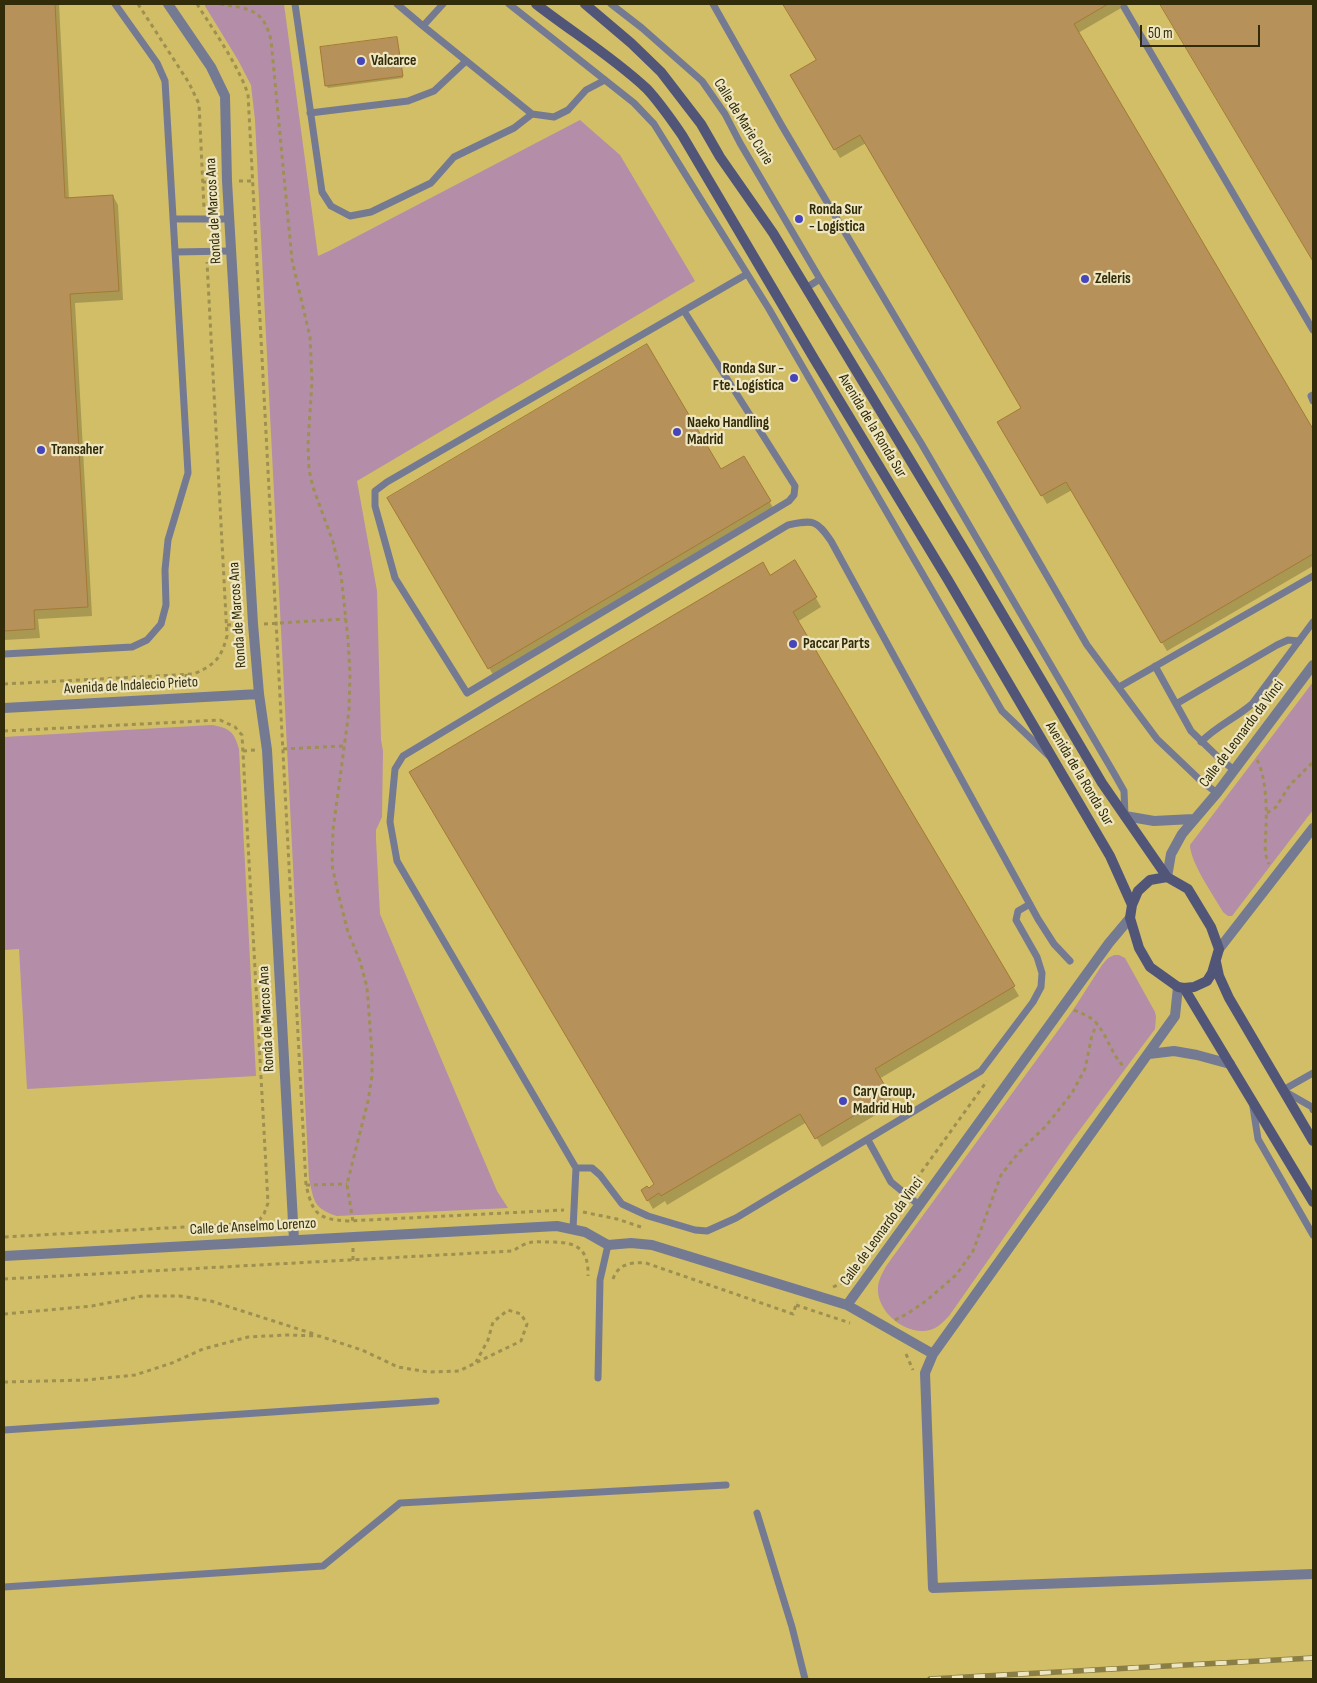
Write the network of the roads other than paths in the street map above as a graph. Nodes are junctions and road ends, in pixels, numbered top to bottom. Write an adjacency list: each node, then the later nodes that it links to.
1 (115, 4): 18 (lane)
2 (168, 4): 17 (street, Ronda de Marcos Ana)
3 (295, 4): 15 (lane)
4 (397, 4): 12 (lane)
5 (443, 4): 12 (lane)
6 (509, 4): 14 (lane)
7 (536, 4): 24 (main road, Avenida de la Ronda Sur)
8 (585, 4): 23 (main road, Avenida de la Ronda Sur)
9 (611, 4): 22 (lane, Calle de Marie Curie)
10 (713, 4): 36 (lane)
11 (1124, 6): 27 (lane)
12 (423, 26): 13 (lane)
13 (466, 61): 15 (lane); 16 (lane)
14 (605, 80): 16 (lane); 21 (lane)
15 (310, 113): 16 (lane)
16 (532, 114)
17 (230, 218): 18 (lane); 19 (street, Ronda de Marcos Ana)
18 (173, 219): 20 (lane)
19 (231, 251): 20 (lane); 37 (street, Ronda de Marcos Ana)
20 (175, 252): 33 (lane)
21 (747, 274): 25 (lane); 26 (lane)
22 (820, 280): 23 (lane); 44 (lane, Calle de Marie Curie)
23 (806, 288): 44 (main road, Avenida de la Ronda Sur)
24 (780, 301): 25 (lane); 41 (main road, Avenida de la Ronda Sur)
25 (769, 309): 41 (lane)
26 (684, 311): 26 (lane)
27 (1313, 330)
28 (1313, 395): 29 (lane)
29 (1313, 401)
30 (1313, 576): 35 (lane)
31 (1313, 622): 32 (lane)
32 (1299, 641): 38 (lane); 40 (lane)
33 (4, 654)
34 (1313, 665): 42 (street, Calle de Leonardo da Vinci)
35 (1155, 666): 36 (lane); 38 (lane)
36 (1119, 687): 43 (lane)
37 (259, 694): 39 (street, Avenida de Indalecio Prieto); 68 (street, Ronda de Marcos Ana)
38 (1176, 704): 40 (lane)
39 (4, 708)
40 (1201, 742): 42 (lane)
41 (1052, 759): 49 (main road, Avenida de la Ronda Sur)
42 (1234, 770): 43 (street, Calle de Leonardo da Vinci)
43 (1217, 793): 45 (street, Calle de Leonardo da Vinci)
44 (1125, 816): 45 (street); 47 (main road, Avenida de la Ronda Sur)
45 (1194, 819): 47 (street, Calle de Leonardo da Vinci)
46 (1313, 828): 51 (street)
47 (1167, 877): 49 (main road); 51 (main road)
48 (1030, 904): 52 (lane); 61 (lane); 63 (lane)
49 (1132, 905): 50 (main road)
50 (1130, 918): 54 (main road); 65 (street, Calle de Leonardo da Vinci)
51 (1219, 948): 53 (main road)
52 (1070, 961)
53 (1216, 961): 54 (main road); 58 (main road)
54 (1181, 987): 55 (street); 56 (main road)
55 (1149, 1054): 56 (street); 72 (street)
56 (1230, 1064): 59 (main road)
57 (1313, 1073): 58 (lane)
58 (1283, 1090): 60 (lane); 62 (main road)
59 (1253, 1102): 64 (main road); 67 (lane)
60 (1313, 1110)
61 (868, 1140): 63 (lane); 65 (lane)
62 (1313, 1141)
63 (576, 1168): 66 (lane)
64 (1313, 1202)
65 (919, 1205): 71 (street, Calle de Leonardo da Vinci)
66 (573, 1228): 68 (street, Calle de Anselmo Lorenzo); 69 (street)
67 (1313, 1235)
68 (294, 1240): 70 (street, Calle de Anselmo Lorenzo)
69 (608, 1245): 71 (street); 73 (lane)
70 (4, 1256)
71 (847, 1305): 72 (street, Calle de Leonardo da Vinci)
72 (933, 1354): 78 (street)
73 (598, 1378)
74 (436, 1401): 75 (lane)
75 (4, 1430)
76 (726, 1485): 79 (lane)
77 (757, 1514): 80 (lane)
78 (1313, 1574)
79 (4, 1587)
80 (805, 1679)

